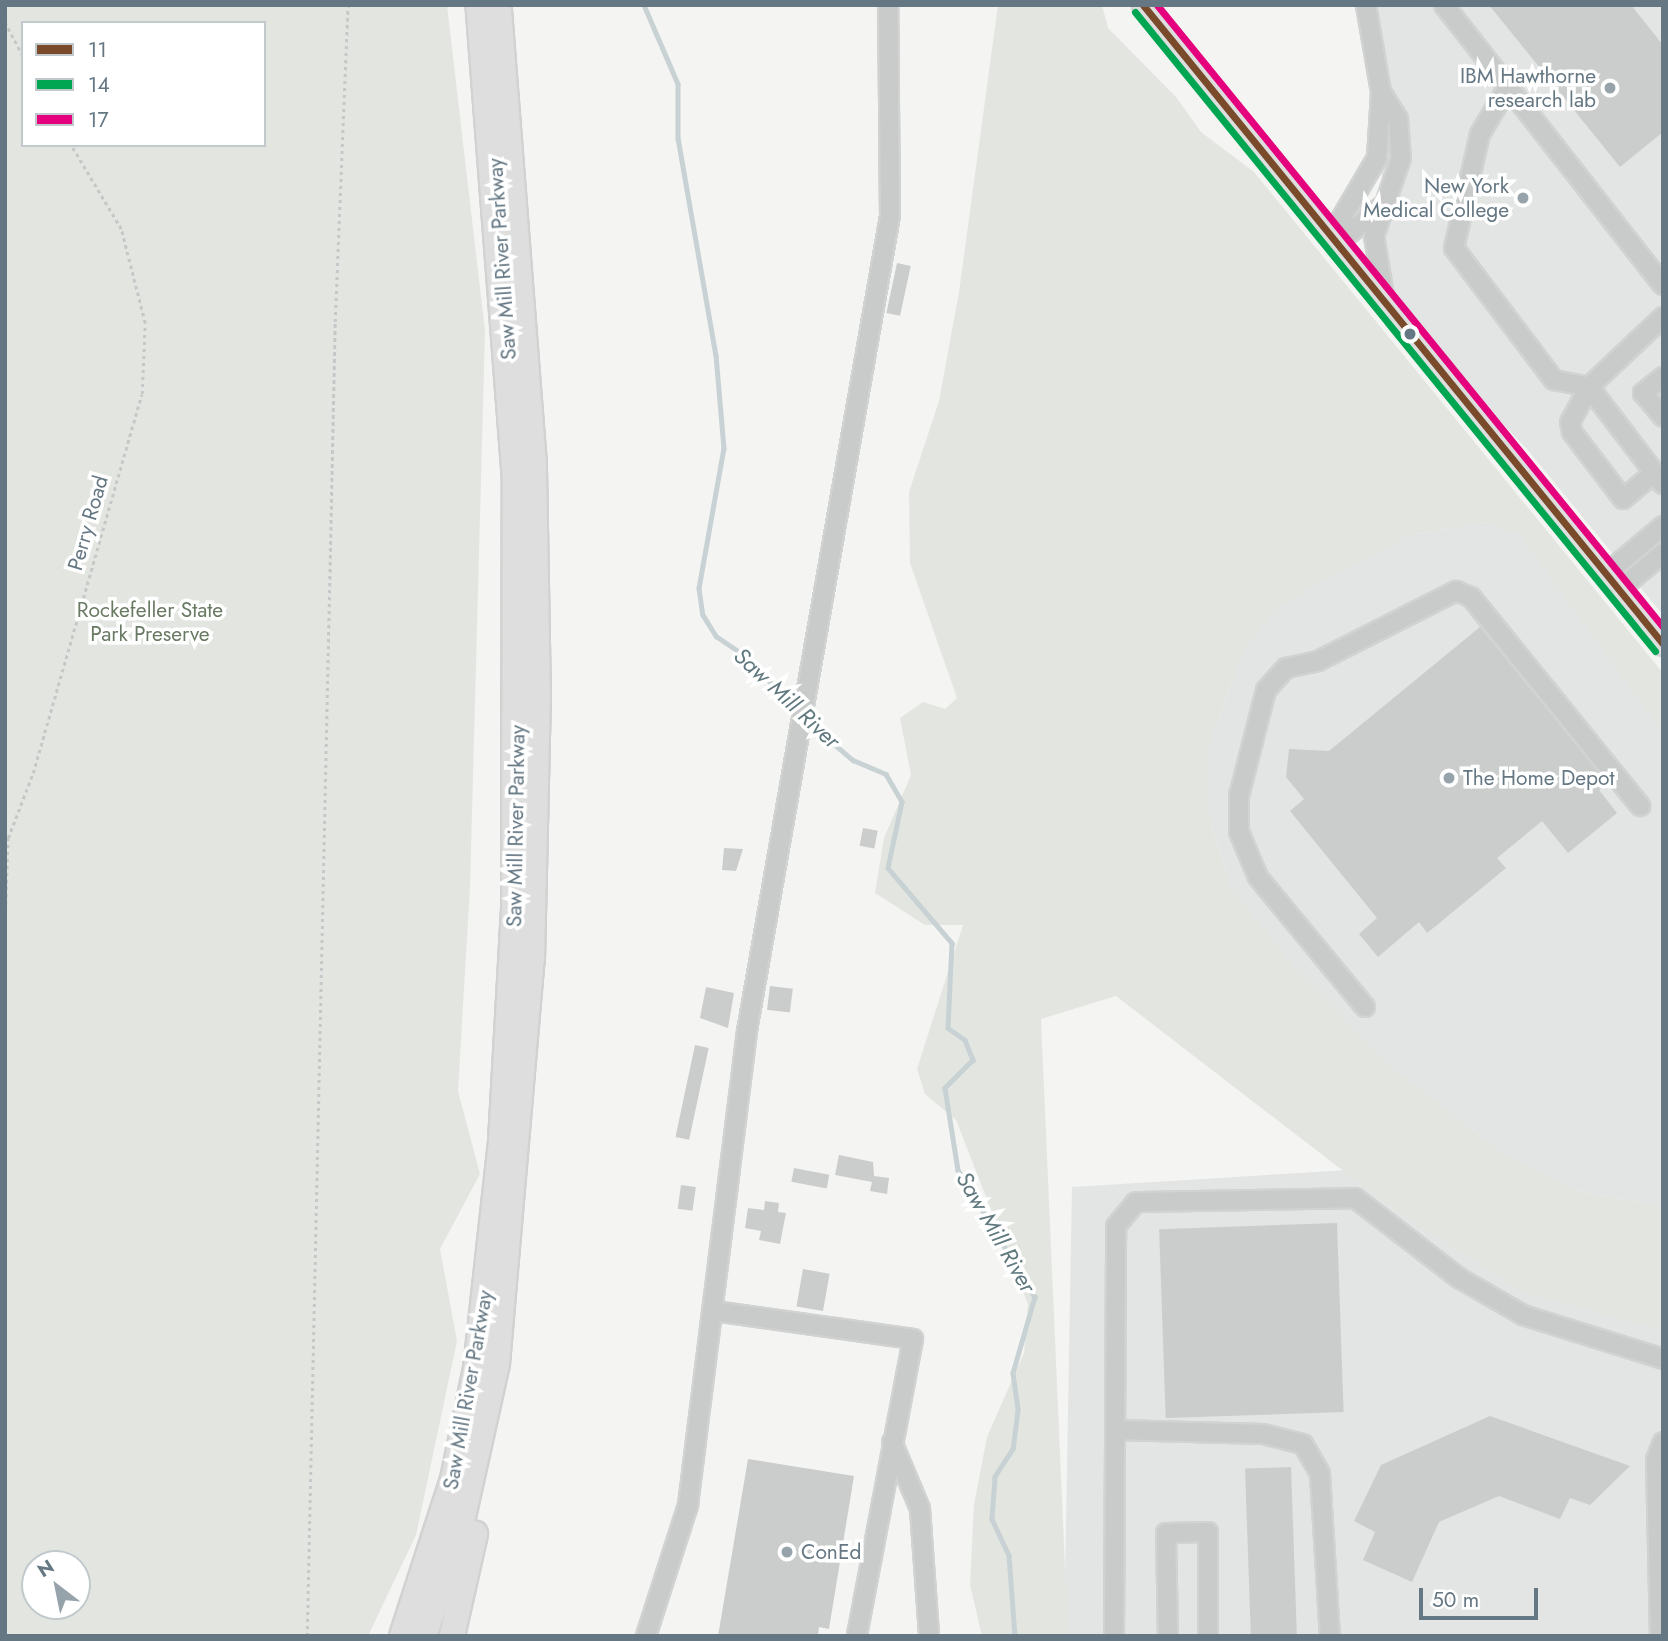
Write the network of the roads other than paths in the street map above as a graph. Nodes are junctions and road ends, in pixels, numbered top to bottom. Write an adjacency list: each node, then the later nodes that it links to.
1 (478, 5): 30 (highway, Saw Mill River Parkway)
2 (499, 5): 26 (highway, Saw Mill River Parkway)
3 (888, 5): 24 (street)
4 (1143, 5): 10 (main road)
5 (1366, 5): 8 (street)
6 (1444, 5): 7 (street)
7 (1508, 87): 11 (street); 15 (street)
8 (1381, 92): 9 (street); 10 (street)
9 (1386, 203): 10 (street); 12 (street)
10 (1331, 236): 12 (main road)
11 (1663, 285)
12 (1386, 303): 20 (main road)
13 (1663, 317): 15 (street)
14 (1663, 377): 16 (street)
15 (1589, 387): 17 (street); 17 (street)
16 (1663, 417)
17 (1658, 479)
18 (1663, 526): 20 (street)
19 (1663, 553): 20 (street)
20 (1613, 582): 21 (main road)
21 (1663, 644)
22 (1640, 806): 23 (street)
23 (1365, 1007)
24 (714, 1311): 28 (street); 33 (street)
25 (1663, 1359): 27 (street)
26 (497, 1364): 31 (highway, Saw Mill River Parkway); 32 (highway)
27 (1117, 1430): 36 (street); 39 (street)
28 (892, 1442): 34 (street); 35 (street)
29 (1663, 1442): 40 (street)
30 (402, 1636)
31 (424, 1636)
32 (452, 1636)
33 (646, 1636)
34 (857, 1636)
35 (929, 1636)
36 (1114, 1636)
37 (1168, 1636): 38 (street)
38 (1208, 1636)
39 (1330, 1636)
40 (1660, 1636)

